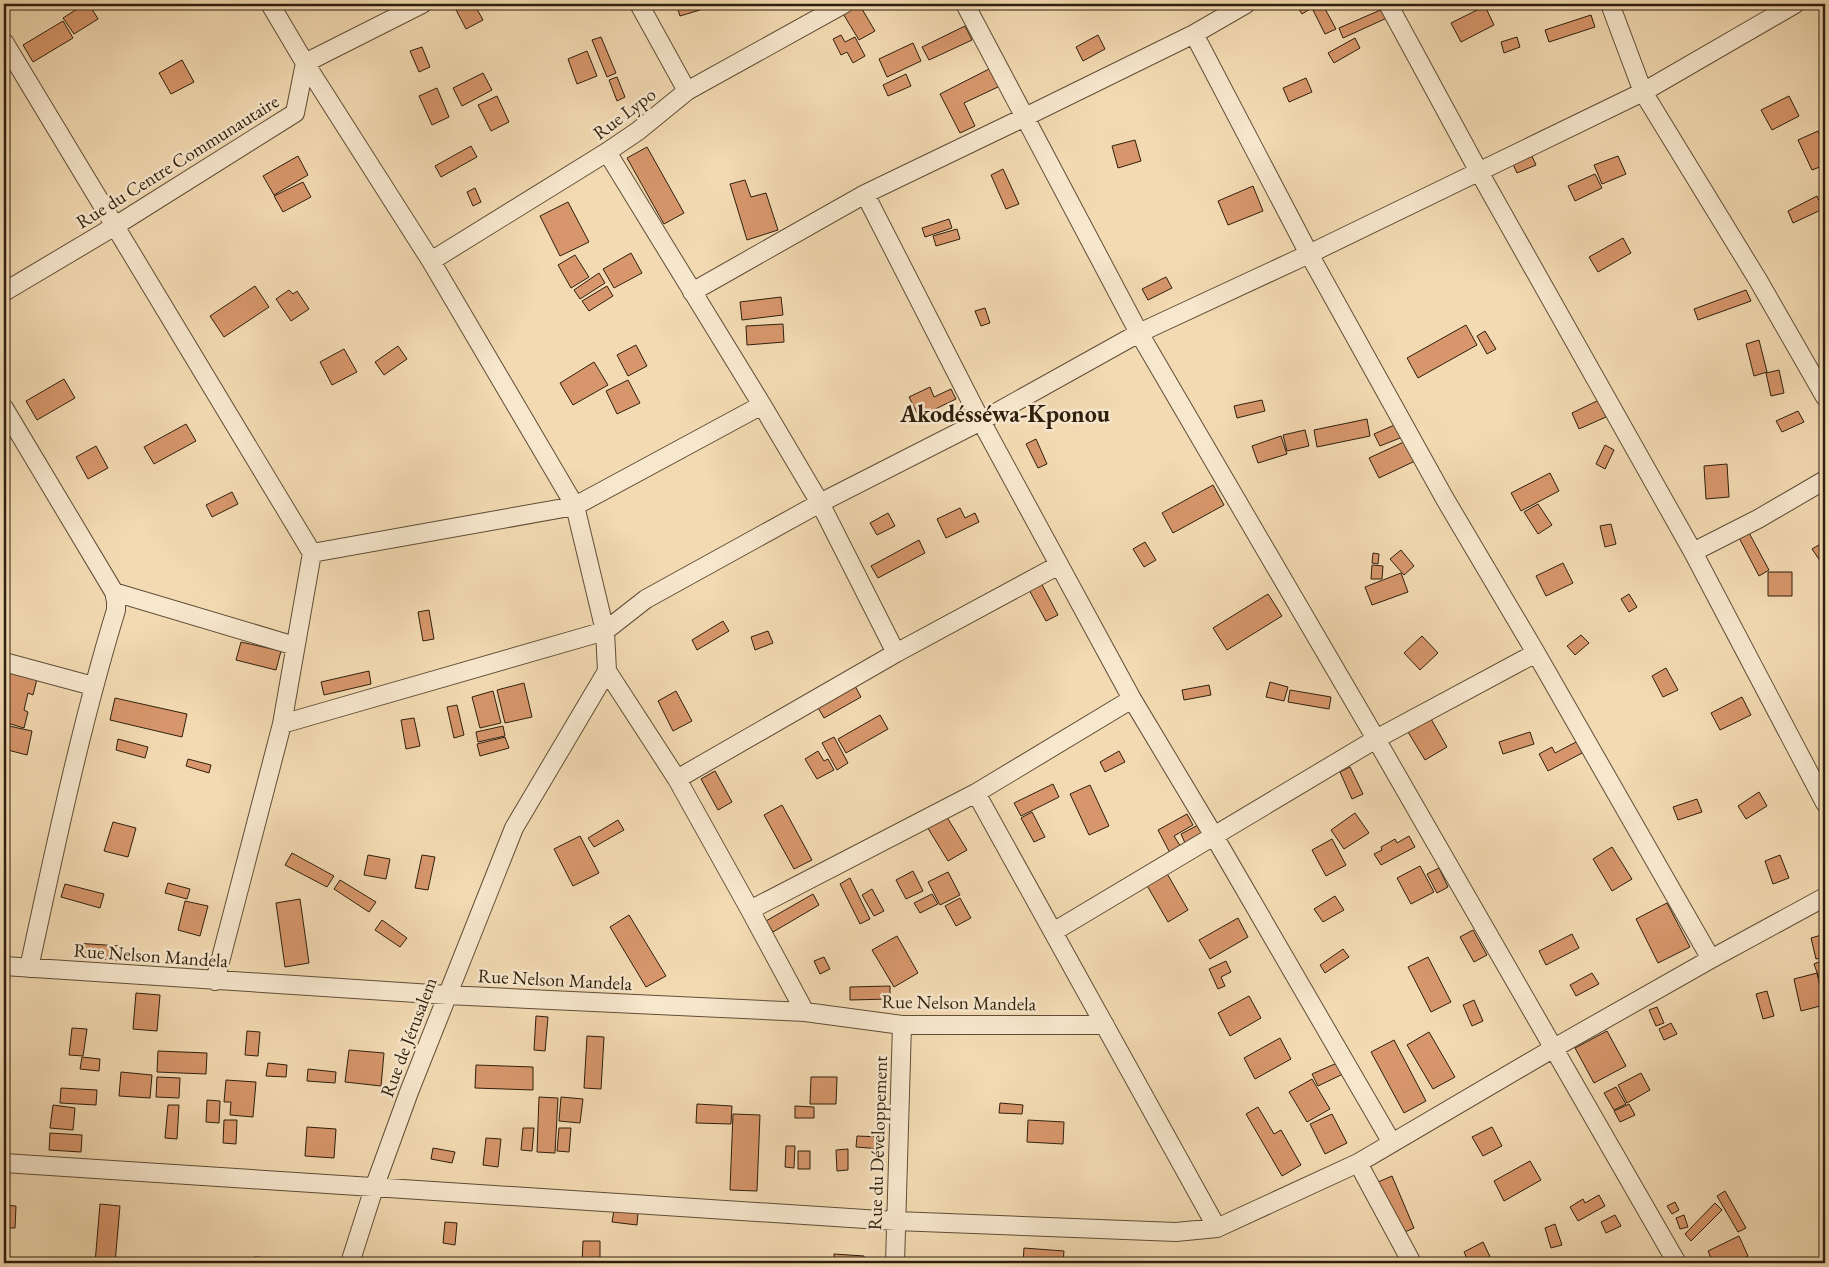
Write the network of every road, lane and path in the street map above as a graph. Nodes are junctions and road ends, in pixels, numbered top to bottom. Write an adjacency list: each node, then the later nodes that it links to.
1 (270, 4): 12 (street)
2 (422, 4): 12 (street)
3 (640, 4): 13 (street)
4 (844, 4): 13 (street, Rue Lypo)
5 (966, 4): 15 (street)
6 (1246, 4): 10 (street)
7 (1388, 4): 17 (street)
8 (1610, 4): 14 (street)
9 (1795, 4): 14 (street)
10 (1194, 34): 15 (street); 20 (street)
11 (4, 42): 19 (street)
12 (305, 63): 19 (street, Rue du Centre Communautaire); 21 (street)
13 (687, 91): 16 (street, Rue Lypo)
14 (1643, 92): 17 (street); 25 (street)
15 (1026, 117): 18 (street); 24 (street)
16 (607, 152): 21 (street, Rue Lypo); 23 (street)
17 (1478, 170): 20 (street); 32 (street)
18 (865, 194): 23 (street); 28 (street)
19 (115, 226): 22 (street, Rue du Centre Communautaire); 33 (street)
20 (1309, 254): 24 (street); 39 (street)
21 (431, 261): 31 (street)
22 (4, 292)
23 (692, 292): 26 (street)
24 (1139, 333): 28 (street); 45 (street)
25 (1825, 397)
26 (762, 405): 30 (street); 31 (street)
27 (4, 408): 35 (street)
28 (981, 421): 30 (street); 34 (street)
29 (1825, 480): 32 (street)
30 (820, 503): 36 (street); 38 (street)
31 (575, 506): 33 (street); 36 (street)
32 (1693, 552): 48 (street)
33 (312, 553): 37 (street)
34 (1059, 565): 38 (street); 43 (street)
35 (114, 592): 37 (street); 42 (street)
36 (605, 631): 41 (street); 44 (street)
37 (295, 646): 44 (street)
38 (896, 653): 46 (street)
39 (1536, 653): 45 (street); 53 (street)
40 (4, 662): 42 (street)
41 (607, 671): 46 (street); 57 (street, Rue de Jérusalem)
42 (93, 686): 55 (street)
43 (1132, 699): 47 (street); 49 (street)
44 (282, 724): 56 (street)
45 (1376, 739): 49 (street); 61 (street)
46 (677, 779): 51 (street)
47 (976, 792): 51 (street); 52 (street)
48 (1825, 803)
49 (1214, 836): 52 (street); 62 (street)
50 (1825, 897): 53 (street)
51 (750, 910): 58 (street)
52 (1053, 932): 60 (street)
53 (1711, 959): 61 (street)
54 (4, 966): 55 (street, Rue Nelson Mandela)
55 (29, 968): 56 (street, Rue Nelson Mandela)
56 (215, 981): 57 (street, Rue Nelson Mandela)
57 (447, 995): 58 (street, Rue Nelson Mandela); 65 (street, Rue de Jérusalem)
58 (805, 1012): 59 (street, Rue Nelson Mandela)
59 (902, 1025): 60 (street, Rue Nelson Mandela); 66 (street, Rue du Développement)
60 (1105, 1025): 67 (street)
61 (1554, 1048): 62 (street); 71 (street)
62 (1392, 1144): 64 (street)
63 (4, 1163): 65 (street)
64 (1358, 1163): 67 (street); 70 (street)
65 (374, 1188): 66 (street); 68 (street, Rue de Jérusalem)
66 (896, 1221): 67 (street); 69 (street, Rue du Développement)
67 (1217, 1228)
68 (350, 1263)
69 (895, 1263)
70 (1412, 1263)
71 (1677, 1263)

